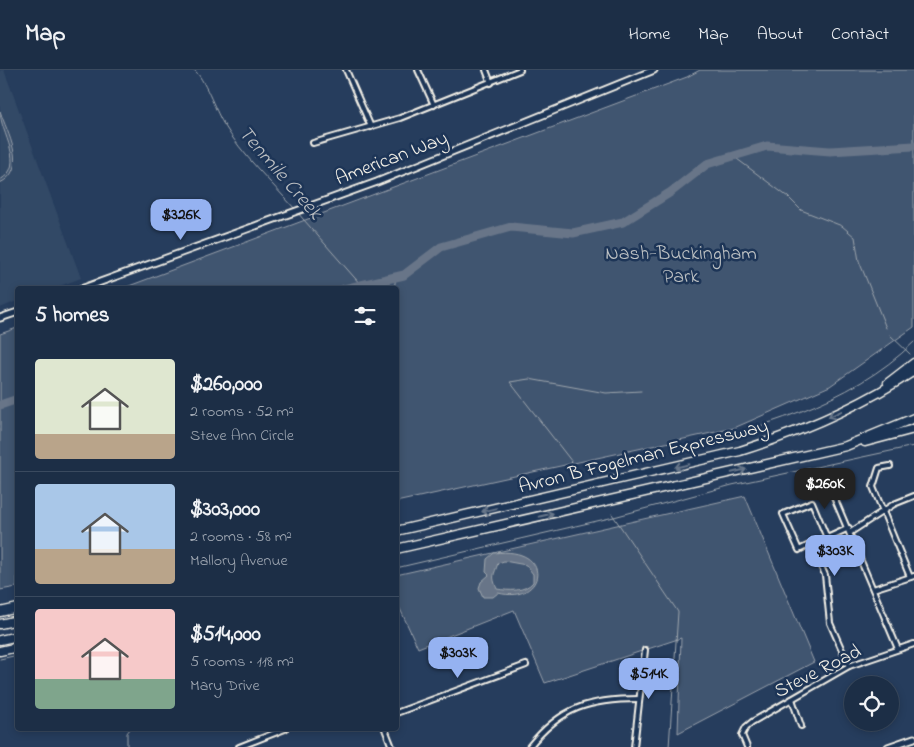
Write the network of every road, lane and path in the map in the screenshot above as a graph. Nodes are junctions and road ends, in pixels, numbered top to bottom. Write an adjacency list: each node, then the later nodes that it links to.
1 (346, 70): 8 (street)
2 (418, 70): 7 (street)
3 (486, 70): 6 (street)
4 (520, 70): 6 (street)
5 (654, 70): 10 (main road, American Way)
6 (491, 83): 7 (street)
7 (434, 105): 8 (street)
8 (371, 127): 9 (street)
9 (313, 143)
10 (89, 286)
11 (15, 313): 12 (main road)
12 (0, 318)
13 (914, 363): 15 (highway)
14 (914, 371): 15 (highway, Avron B Fogelman Expressway)
15 (879, 391): 23 (highway, Avron B Fogelman Expressway, one-way to 23)
16 (914, 418): 18 (highway, Avron B Fogelman Expressway)
17 (914, 429): 18 (highway)
18 (846, 446): 27 (highway, Avron B Fogelman Expressway, one-way to 18)
19 (890, 466): 22 (street)
20 (914, 496): 22 (street)
21 (834, 497): 24 (street)
22 (884, 512): 24 (street); 28 (street)
23 (399, 530)
24 (850, 530): 25 (street); 29 (street)
25 (827, 538): 26 (street); 26 (street)
26 (811, 544): 42 (street)
27 (399, 548)
28 (912, 577): 29 (street)
29 (873, 589): 38 (street)
30 (15, 609): 31 (highway)
31 (0, 612)
32 (15, 621): 33 (highway)
33 (0, 624)
34 (15, 637): 35 (highway)
35 (0, 640)
36 (914, 644): 38 (street, Steve Road)
37 (15, 648): 40 (highway)
38 (898, 649): 42 (street, Steve Road)
39 (645, 650): 43 (street)
40 (0, 651)
41 (526, 665): 45 (street)
42 (849, 666): 44 (street, Steve Road)
43 (639, 699): 52 (street); 53 (street)
44 (792, 699): 46 (street); 54 (street, Steve Road)
45 (399, 712)
46 (801, 726)
47 (280, 731): 50 (street)
48 (386, 731): 51 (street)
49 (914, 738): 55 (main road)
50 (239, 747)
51 (392, 747)
52 (529, 747)
53 (634, 747)
54 (747, 747)
55 (888, 747)

